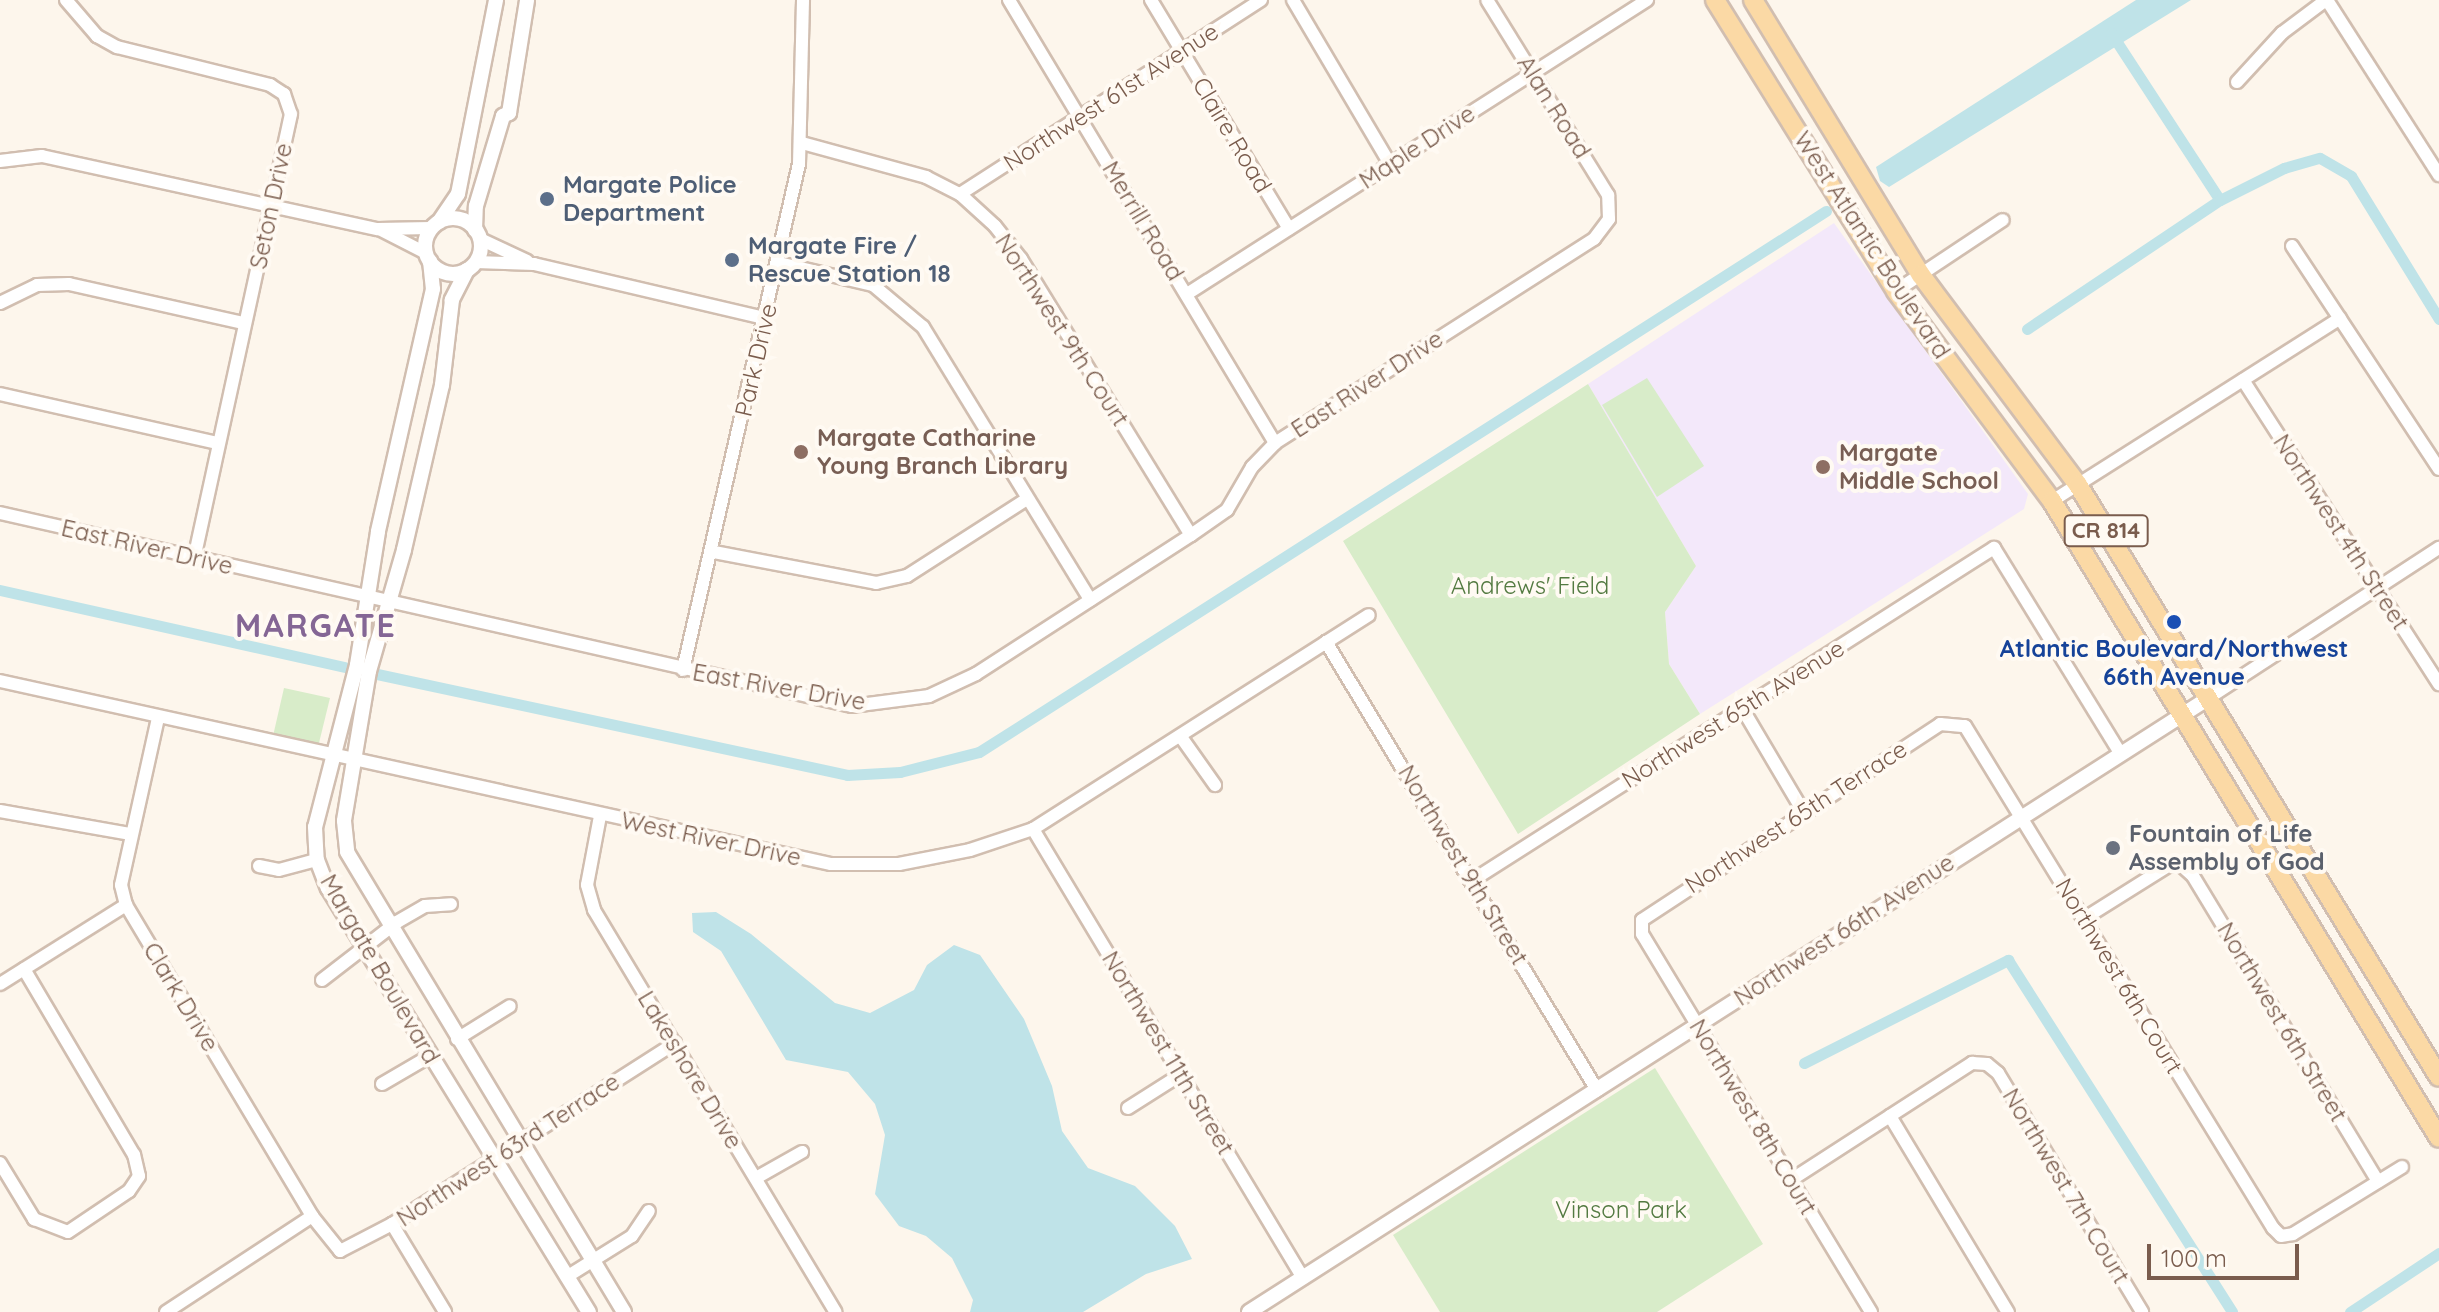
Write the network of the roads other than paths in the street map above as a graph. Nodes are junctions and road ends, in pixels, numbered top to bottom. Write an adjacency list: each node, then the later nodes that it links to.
1 (66, 0): 23 (street, Seton Drive)
2 (496, 0): 26 (street)
3 (803, 0): 18 (street, Park Drive)
4 (1009, 0): 17 (street, Merrill Road)
5 (1151, 0): 14 (street, Claire Road)
6 (1261, 0): 14 (street, Northwest 61st Avenue)
7 (1293, 0): 20 (street)
8 (1487, 0): 15 (street, Alan Road)
9 (1647, 0): 15 (street, Maple Drive)
10 (1715, 0): 36 (main road, West Atlantic Boulevard / CR 814)
11 (1753, 0): 35 (main road, West Atlantic Boulevard / CR 814)
12 (2326, 0): 16 (street); 21 (street)
13 (525, 3): 29 (street)
14 (1182, 52): 17 (street, Northwest 61st Avenue); 28 (street, Claire Road)
15 (1532, 72): 20 (street, Maple Drive); 24 (street, Alan Road)
16 (2237, 82)
17 (1079, 117): 22 (street, Northwest 61st Avenue); 37 (street, Merrill Road)
18 (802, 143): 22 (street, Northwest 9th Court); 32 (street, Park Drive)
19 (0, 161): 23 (street)
20 (1390, 164): 28 (street, Maple Drive)
21 (2439, 175)
22 (960, 194): 51 (street, Northwest 9th Court)
23 (273, 208): 27 (street); 41 (street, Seton Drive)
24 (1609, 219): 45 (street, East River Drive)
25 (2003, 220): 35 (street)
26 (435, 225): 27 (street); 29 (street); 31 (street)
27 (378, 229): 31 (street)
28 (1289, 229): 37 (street, Maple Drive)
29 (478, 234): 33 (street); 34 (street)
30 (2292, 246): 40 (street)
31 (428, 257): 34 (street); 56 (street, Margate Boulevard)
32 (779, 263): 39 (street, Park Drive); 48 (street)
33 (534, 264): 34 (street); 39 (street)
34 (472, 266): 58 (street, Margate Boulevard)
35 (1921, 275): 36 (street); 47 (main road, West Atlantic Boulevard / CR 814)
36 (1896, 291): 49 (main road, West Atlantic Boulevard / CR 814)
37 (1187, 294): 45 (street, Merrill Road)
38 (0, 303): 41 (street)
39 (765, 318): 53 (street, Park Drive)
40 (2340, 318): 42 (street); 46 (street)
41 (244, 323): 44 (street, Seton Drive)
42 (2243, 380): 47 (street); 55 (street, Northwest 4th Street)
43 (0, 394): 44 (street)
44 (218, 443): 54 (street, Seton Drive)
45 (1275, 443): 51 (street, East River Drive)
46 (2439, 469)
47 (2078, 485): 49 (street); 64 (main road, West Atlantic Boulevard / CR 814)
48 (1027, 499): 53 (street); 57 (street)
49 (2052, 501): 66 (main road, West Atlantic Boulevard / CR 814)
50 (0, 513): 54 (street, East River Drive)
51 (1191, 535): 57 (street, East River Drive)
52 (2439, 548): 55 (street, Northwest 66th Avenue)
53 (714, 552): 61 (street, Park Drive)
54 (194, 559): 56 (street, East River Drive)
55 (2377, 588): 63 (street, Northwest 4th Street); 64 (street, Northwest 66th Avenue)
56 (367, 598): 58 (street, East River Drive); 71 (street, Margate Boulevard)
57 (1090, 600): 61 (street, East River Drive)
58 (388, 603): 61 (street, East River Drive); 72 (street, Margate Boulevard)
59 (1369, 615): 60 (street, West River Drive)
60 (1326, 642): 69 (street, West River Drive); 82 (street, Northwest 9th Street)
61 (683, 670)
62 (0, 681): 67 (street, West River Drive)
63 (2439, 684)
64 (2207, 699): 66 (street, Northwest 66th Avenue); 98 (main road, West Atlantic Boulevard / CR 814)
65 (1742, 708): 70 (street, Northwest 65th Avenue); 75 (street); 82 (street, Northwest 65th Avenue)
66 (2182, 714): 70 (street, Northwest 66th Avenue); 103 (main road, West Atlantic Boulevard / CR 814)
67 (158, 718): 71 (street, West River Drive); 79 (street, Clark Drive)
68 (1953, 721): 75 (street, Northwest 65th Terrace); 77 (street, Northwest 6th Court)
69 (1181, 737): 73 (street); 78 (street, West River Drive)
70 (2120, 753): 77 (street, Northwest 66th Avenue)
71 (331, 755): 72 (street, West River Drive); 80 (street, Margate Boulevard)
72 (354, 760): 76 (street, West River Drive); 87 (street, Margate Boulevard)
73 (1215, 785)
74 (0, 811): 79 (street)
75 (1803, 811): 86 (street, Northwest 65th Terrace)
76 (600, 816): 78 (street, West River Drive); 95 (street, Lakeshore Drive)
77 (2021, 817): 85 (street, Northwest 6th Court); 93 (street, Northwest 66th Avenue)
78 (1033, 829): 97 (street, Northwest 11th Street)
79 (131, 834): 84 (street, Clark Drive)
80 (317, 860): 81 (street); 88 (street, Margate Boulevard)
81 (259, 866)
82 (1473, 880): 100 (street, Northwest 9th Street)
83 (451, 904): 87 (street)
84 (126, 905): 89 (street); 113 (street, Clark Drive)
85 (2085, 918): 111 (street, Northwest 6th Street); 111 (street, Northwest 6th Court)
86 (1642, 920): 93 (street, Northwest 8th Court)
87 (390, 929): 88 (street); 94 (street, Margate Boulevard)
88 (366, 950): 90 (street); 96 (street, Margate Boulevard)
89 (24, 969): 91 (street); 107 (street)
90 (322, 980)
91 (0, 984)
92 (510, 1006): 94 (street)
93 (1698, 1025): 100 (street, Northwest 66th Avenue); 110 (street, Northwest 8th Court)
94 (457, 1039): 104 (street, Margate Boulevard)
95 (675, 1043): 104 (street, Northwest 63rd Terrace); 109 (street, Lakeshore Drive)
96 (430, 1056): 99 (street); 106 (street, Margate Boulevard)
97 (1180, 1075): 101 (street); 118 (street, Northwest 11th Street)
98 (2439, 1077)
99 (382, 1084)
100 (1597, 1090): 118 (street, Northwest 66th Avenue)
101 (1128, 1108)
102 (1890, 1116): 110 (street); 126 (street); 127 (street, Northwest 7th Court)
103 (2439, 1138)
104 (520, 1143): 106 (street, Northwest 63rd Terrace); 116 (street, Margate Boulevard)
105 (802, 1152): 109 (street)
106 (493, 1161): 114 (street, Northwest 63rd Terrace); 117 (street, Margate Boulevard)
107 (0, 1163)
108 (2402, 1167): 111 (street)
109 (756, 1178): 123 (street, Lakeshore Drive)
110 (1791, 1180): 125 (street, Northwest 8th Court)
111 (2378, 1181)
112 (649, 1211): 116 (street)
113 (312, 1216): 115 (street, Clark Drive); 119 (street)
114 (392, 1224): 115 (street, Northwest 63rd Terrace); 120 (street)
115 (340, 1251)
116 (592, 1260): 117 (street); 122 (street, Margate Boulevard)
117 (568, 1276): 121 (street, Margate Boulevard)
118 (1303, 1278): 124 (street, Northwest 66th Avenue)
119 (166, 1312)
120 (445, 1312)
121 (589, 1312)
122 (624, 1312)
123 (836, 1312)
124 (1249, 1312)
125 (1871, 1312)
126 (2008, 1312)
127 (2142, 1312)

